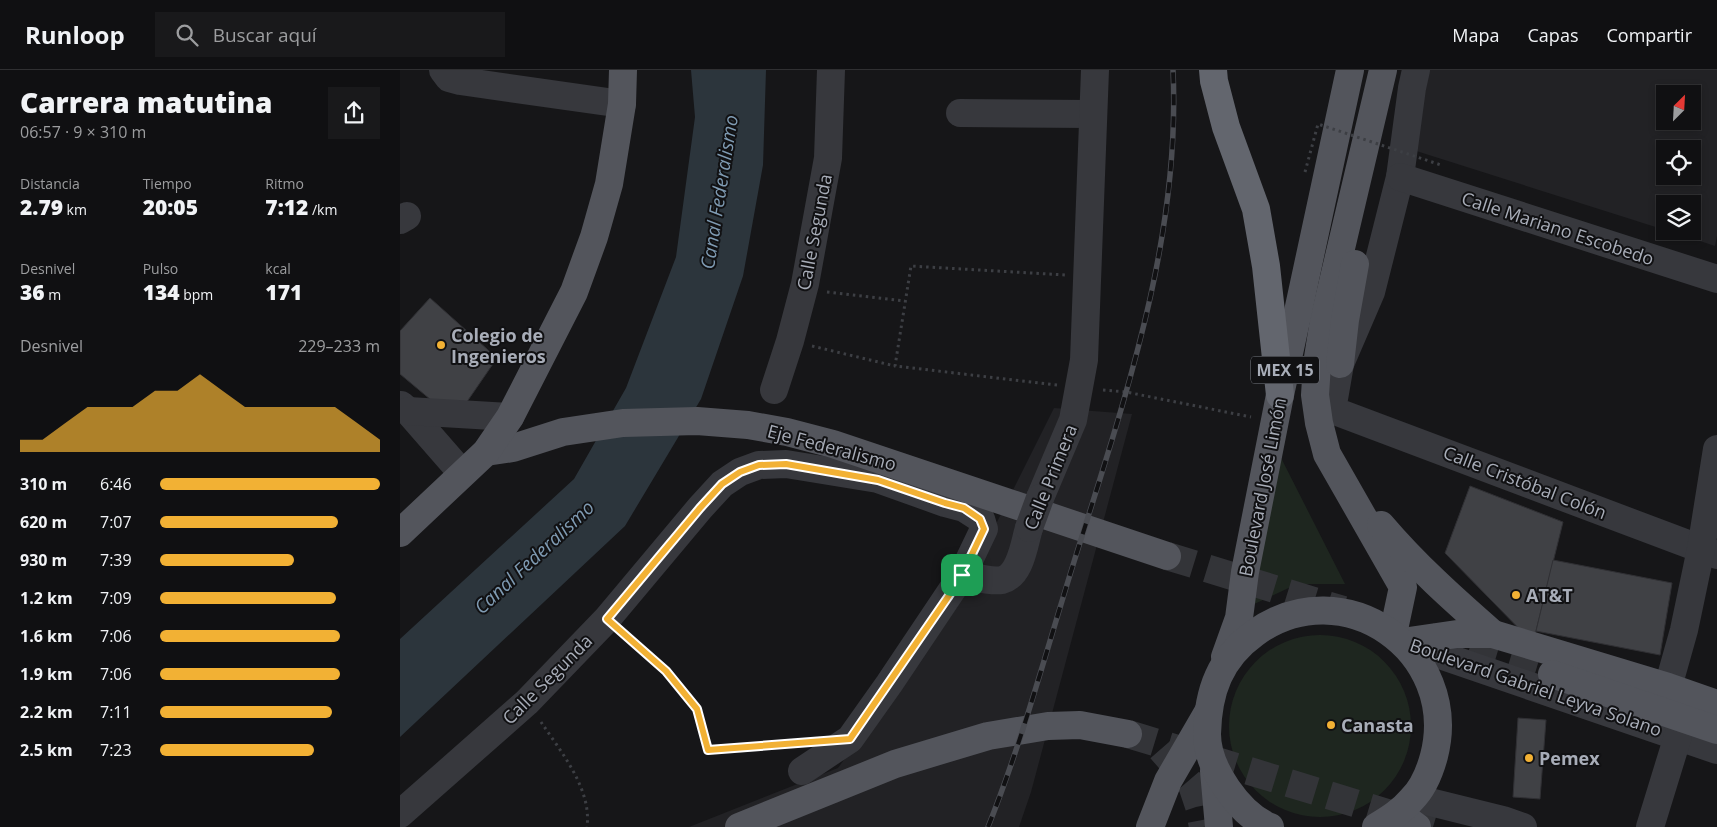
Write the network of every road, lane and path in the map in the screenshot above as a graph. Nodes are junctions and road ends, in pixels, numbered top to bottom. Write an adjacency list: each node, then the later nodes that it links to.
1 (443, 70): 9 (street)
2 (623, 70): 9 (main road)
3 (831, 70): 17 (street, Calle Segunda)
4 (1095, 70): 11 (street, Calle Primera)
5 (1213, 70): 24 (highway)
6 (1350, 70): 24 (main road, Boulevard José Limón / MEX 15)
7 (1383, 70): 20 (main road); 31 (main road, Boulevard José Limón / MEX 15)
8 (1416, 70): 14 (street)
9 (622, 104): 26 (main road)
10 (960, 113): 11 (street)
11 (1092, 114): 15 (street, Calle Primera)
12 (1441, 165): 13 (path, bridge)
13 (1305, 172)
14 (1400, 177): 16 (street, Calle Mariano Escobedo); 20 (street)
15 (1088, 276): 18 (path); 22 (street, Calle Primera)
16 (1717, 279)
17 (804, 290): 18 (path); 19 (street, Calle Segunda)
18 (905, 301): 21 (path)
19 (790, 341): 21 (path); 23 (street, Calle Segunda)
20 (1340, 364): 33 (street, Calle Cristóbal Colón)
21 (894, 366): 22 (path)
22 (1079, 388): 27 (path); 35 (street, Calle Primera, bridge)
23 (774, 390)
24 (1280, 395): 27 (main road, Boulevard José Limón / MEX 15)
25 (404, 408): 26 (street); 30 (street)
26 (510, 417): 29 (main road)
27 (1275, 421): 39 (main road, Boulevard José Limón / MEX 15)
28 (1717, 450): 33 (street)
29 (486, 452): 30 (main road); 34 (main road, Eje Federalismo)
30 (462, 473): 32 (main road)
31 (1350, 493): 37 (main road); 38 (main road, Boulevard José Limón / MEX 15)
32 (400, 533)
33 (1709, 552): 41 (street)
34 (1167, 556)
35 (962, 575): 36 (street, Calle Segunda); 51 (street)
36 (607, 619): 42 (street, Calle Segunda); 48 (path)
37 (1493, 634): 38 (main road, Boulevard Gabriel Leyva Solano); 41 (main road, Boulevard Gabriel Leyva Solano)
38 (1398, 638): 39 (main road); 47 (street, Boulevard Gabriel Leyva Solano); 53 (main road)
39 (1221, 669): 44 (main road)
40 (1552, 674): 45 (main road)
41 (1668, 687): 43 (main road, Boulevard Gabriel Leyva Solano)
42 (528, 702): 52 (street, Calle Segunda); 54 (path)
43 (1717, 704)
44 (1208, 712): 50 (main road); 56 (main road)
45 (1717, 730)
46 (1128, 734): 55 (main road)
47 (1678, 736): 49 (street, Boulevard Gabriel Leyva Solano); 60 (street)
48 (802, 743)
49 (1717, 750)
50 (1214, 765): 57 (main road); 58 (main road)
51 (802, 771)
52 (400, 814)
53 (1401, 818): 59 (street)
54 (587, 827)
55 (739, 827)
56 (1150, 827)
57 (1219, 827)
58 (1270, 827)
59 (1523, 827)
60 (1650, 827)

